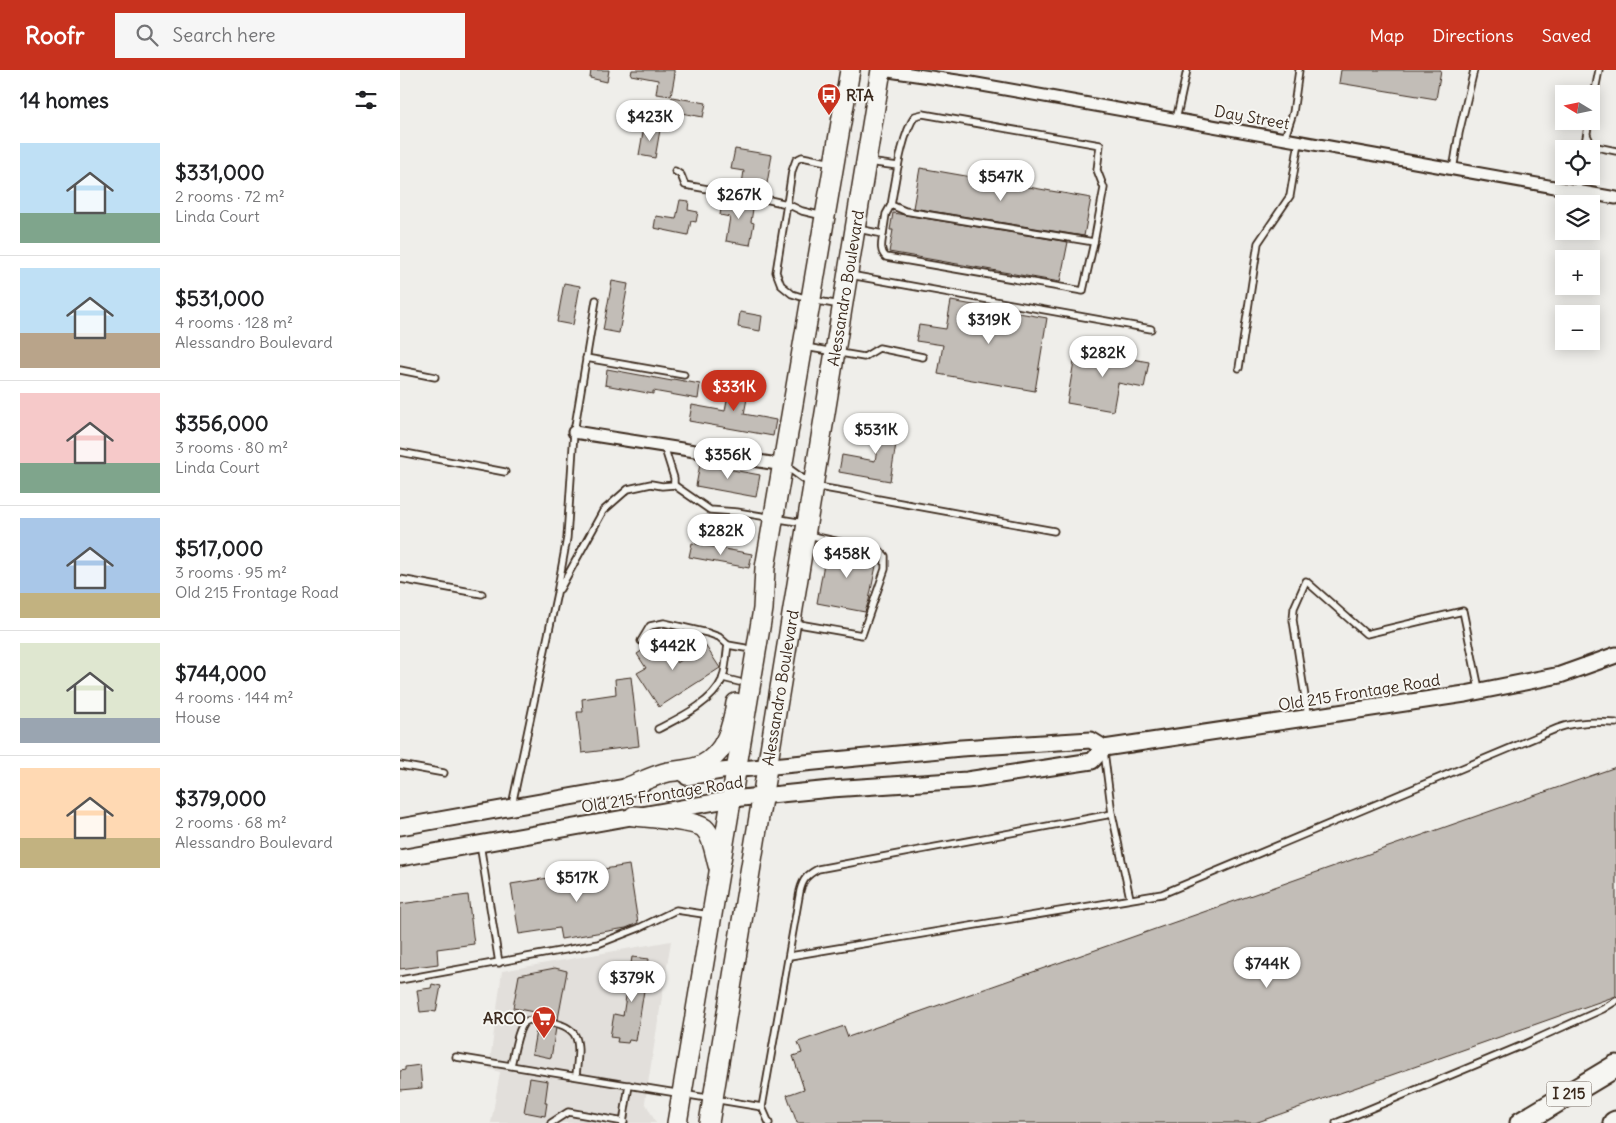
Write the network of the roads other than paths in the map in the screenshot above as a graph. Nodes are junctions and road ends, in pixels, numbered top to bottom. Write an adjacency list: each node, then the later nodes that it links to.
1 (850, 70): 16 (main road, Alessandro Boulevard)
2 (881, 70): 8 (street, Day Street); 15 (main road, Alessandro Boulevard)
3 (1186, 70): 8 (lane)
4 (1299, 70): 11 (lane)
5 (1474, 70): 18 (lane)
6 (1599, 70): 7 (lane)
7 (1596, 85)
8 (1176, 120): 11 (street, Day Street)
9 (1588, 130): 10 (lane)
10 (1587, 136): 12 (lane); 14 (lane)
11 (1284, 140): 13 (street, Day Street)
12 (1586, 140)
13 (1299, 142): 18 (street, Day Street); 38 (lane)
14 (1616, 151)
15 (866, 162): 17 (lane); 26 (main road, Alessandro Boulevard)
16 (834, 163): 23 (lane); 25 (main road, Alessandro Boulevard)
17 (898, 166): 24 (lane); 28 (lane)
18 (1453, 170): 21 (street, Day Street)
19 (675, 171): 23 (lane)
20 (1578, 185): 21 (lane)
21 (1577, 192): 22 (street, Day Street)
22 (1616, 198)
23 (787, 204): 25 (lane); 31 (lane)
24 (890, 205): 27 (lane); 28 (lane)
25 (825, 217): 31 (main road, Alessandro Boulevard)
26 (856, 229): 27 (lane); 29 (main road, Alessandro Boulevard)
27 (883, 234): 28 (lane)
28 (1094, 242)
29 (848, 275): 32 (main road, Alessandro Boulevard); 33 (lane)
30 (596, 300): 37 (lane)
31 (811, 300): 32 (lane); 34 (main road, Alessandro Boulevard)
32 (843, 306): 35 (main road, Alessandro Boulevard)
33 (1151, 329)
34 (803, 347): 35 (lane); 45 (main road, Alessandro Boulevard)
35 (836, 352): 36 (lane); 48 (main road, Alessandro Boulevard)
36 (923, 357)
37 (586, 358): 40 (lane); 42 (lane)
38 (1239, 368)
39 (400, 370): 41 (lane)
40 (684, 375)
41 (435, 377)
42 (574, 432): 43 (street); 54 (lane)
43 (664, 446): 45 (street); 47 (lane)
44 (400, 452): 46 (lane)
45 (784, 465): 48 (lane); 49 (main road, Alessandro Boulevard)
46 (505, 472)
47 (674, 485): 49 (lane); 54 (lane)
48 (814, 486): 50 (main road, Alessandro Boulevard); 51 (lane)
49 (775, 518): 50 (lane); 52 (main road, Alessandro Boulevard)
50 (807, 529): 56 (main road, Alessandro Boulevard); 56 (lane)
51 (1054, 531)
52 (765, 568): 58 (main road); 68 (main road, Alessandro Boulevard)
53 (400, 579): 55 (lane)
54 (557, 593): 73 (lane)
55 (482, 594)
56 (791, 622): 67 (main road, Alessandro Boulevard)
57 (641, 641): 58 (lane)
58 (736, 646): 60 (main road)
59 (1615, 657): 61 (street, Old 215 Frontage Road)
60 (731, 680): 64 (lane); 70 (main road)
61 (1479, 691): 62 (street, Old 215 Frontage Road); 62 (lane)
62 (1308, 718): 65 (street, Old 215 Frontage Road)
63 (1616, 723): 80 (lane)
64 (658, 729)
65 (1104, 748): 67 (street, Old 215 Frontage Road); 71 (street, Old 215 Frontage Road); 74 (lane)
66 (400, 765): 69 (lane)
67 (768, 766): 68 (street, Old 215 Frontage Road); 71 (main road, Alessandro Boulevard)
68 (736, 769): 70 (street, Old 215 Frontage Road); 72 (main road, Alessandro Boulevard)
69 (444, 773)
70 (628, 787): 73 (street, Old 215 Frontage Road)
71 (763, 796): 72 (street, Old 215 Frontage Road); 92 (main road, Alessandro Boulevard)
72 (732, 799): 75 (street, Old 215 Frontage Road); 79 (main road, Alessandro Boulevard)
73 (511, 807): 76 (street, Old 215 Frontage Road)
74 (1112, 814): 80 (lane); 82 (lane)
75 (634, 816): 77 (street, Old 215 Frontage Road); 79 (main road)
76 (400, 827)
77 (480, 843): 78 (street, Old 215 Frontage Road); 83 (lane)
78 (400, 858)
79 (720, 871): 81 (main road, Alessandro Boulevard)
80 (1130, 898): 82 (lane)
81 (712, 915): 83 (lane); 91 (main road, Alessandro Boulevard)
82 (790, 956): 93 (lane)
83 (499, 963): 84 (lane)
84 (400, 980)
85 (1616, 1001): 99 (lane)
86 (456, 1057): 87 (lane)
87 (511, 1065): 89 (lane); 89 (lane)
88 (1616, 1066): 100 (highway, I 215)
89 (576, 1076): 90 (lane)
90 (629, 1084): 91 (lane); 94 (lane)
91 (682, 1094): 92 (lane); 96 (main road, Alessandro Boulevard)
92 (713, 1099): 93 (lane); 97 (main road, Alessandro Boulevard)
93 (762, 1107): 98 (lane)
94 (624, 1122): 95 (lane)
95 (550, 1123)
96 (678, 1123)
97 (709, 1123)
98 (769, 1123)
99 (1336, 1123)
100 (1521, 1123)

